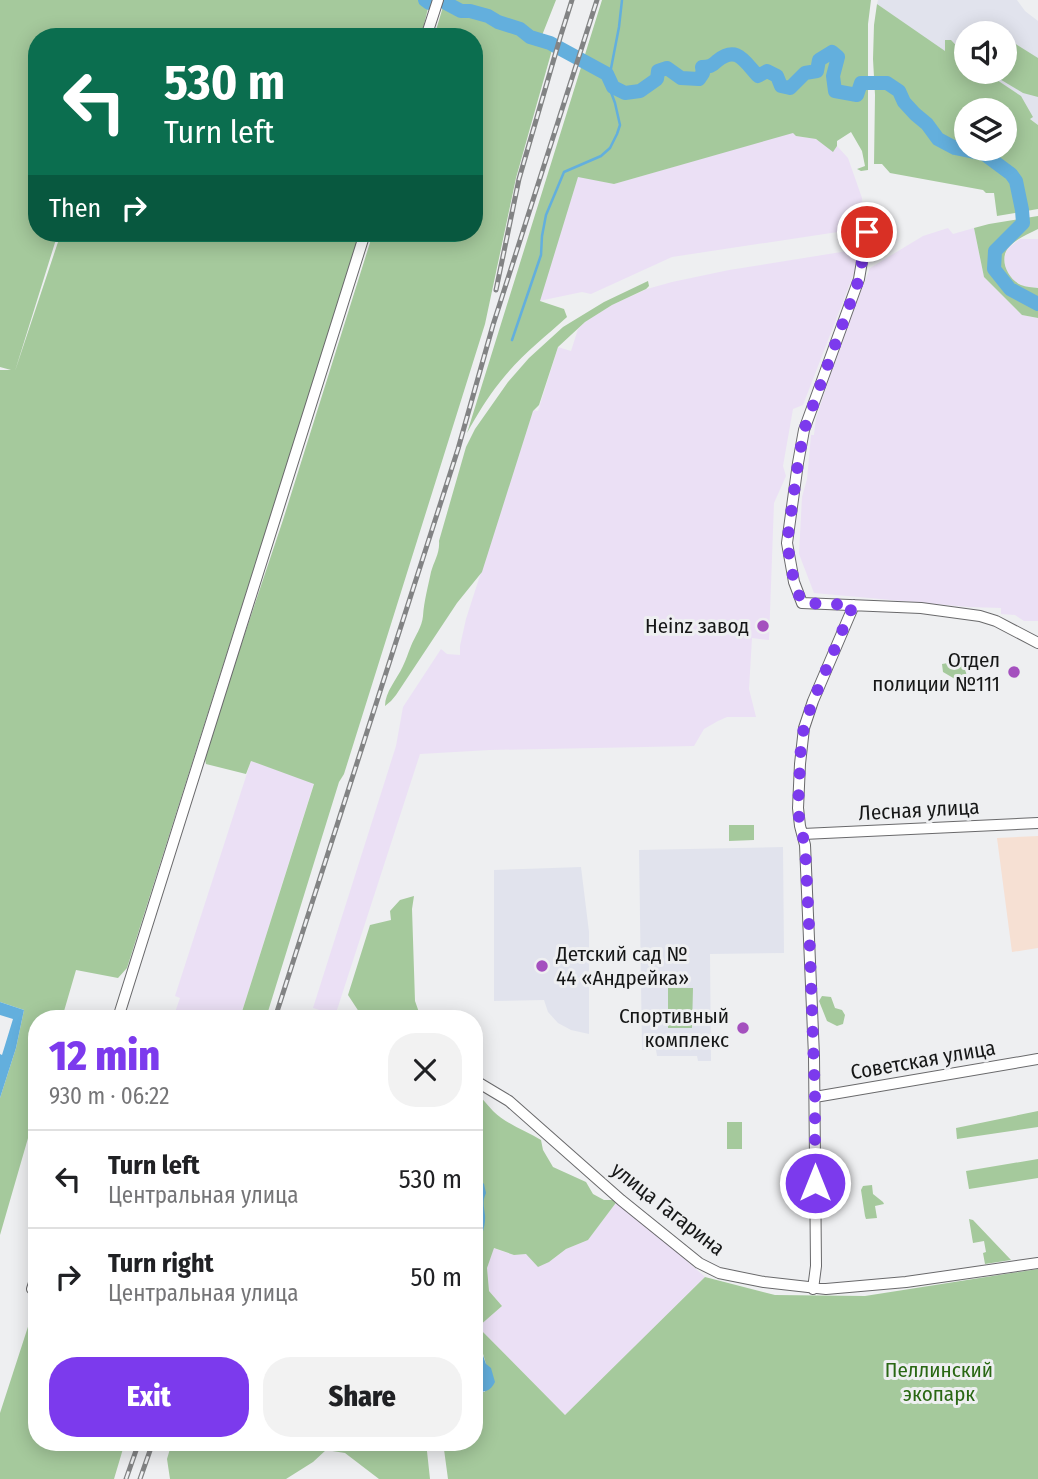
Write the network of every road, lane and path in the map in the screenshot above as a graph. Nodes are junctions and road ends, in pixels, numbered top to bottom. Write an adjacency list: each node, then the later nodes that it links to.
1 (438, 0): 2 (street)
2 (429, 28)
3 (867, 232): 5 (street)
4 (362, 242): 9 (street)
5 (853, 605): 6 (street); 8 (street)
6 (1038, 643)
7 (1038, 824): 8 (street, Лесная улица)
8 (803, 834): 12 (street)
9 (121, 1010)
10 (1038, 1059): 12 (street, Советская улица)
11 (483, 1085): 14 (street, улица Гагарина)
12 (815, 1097): 14 (street)
13 (1038, 1263): 14 (street, улица Гагарина)
14 (813, 1289)

